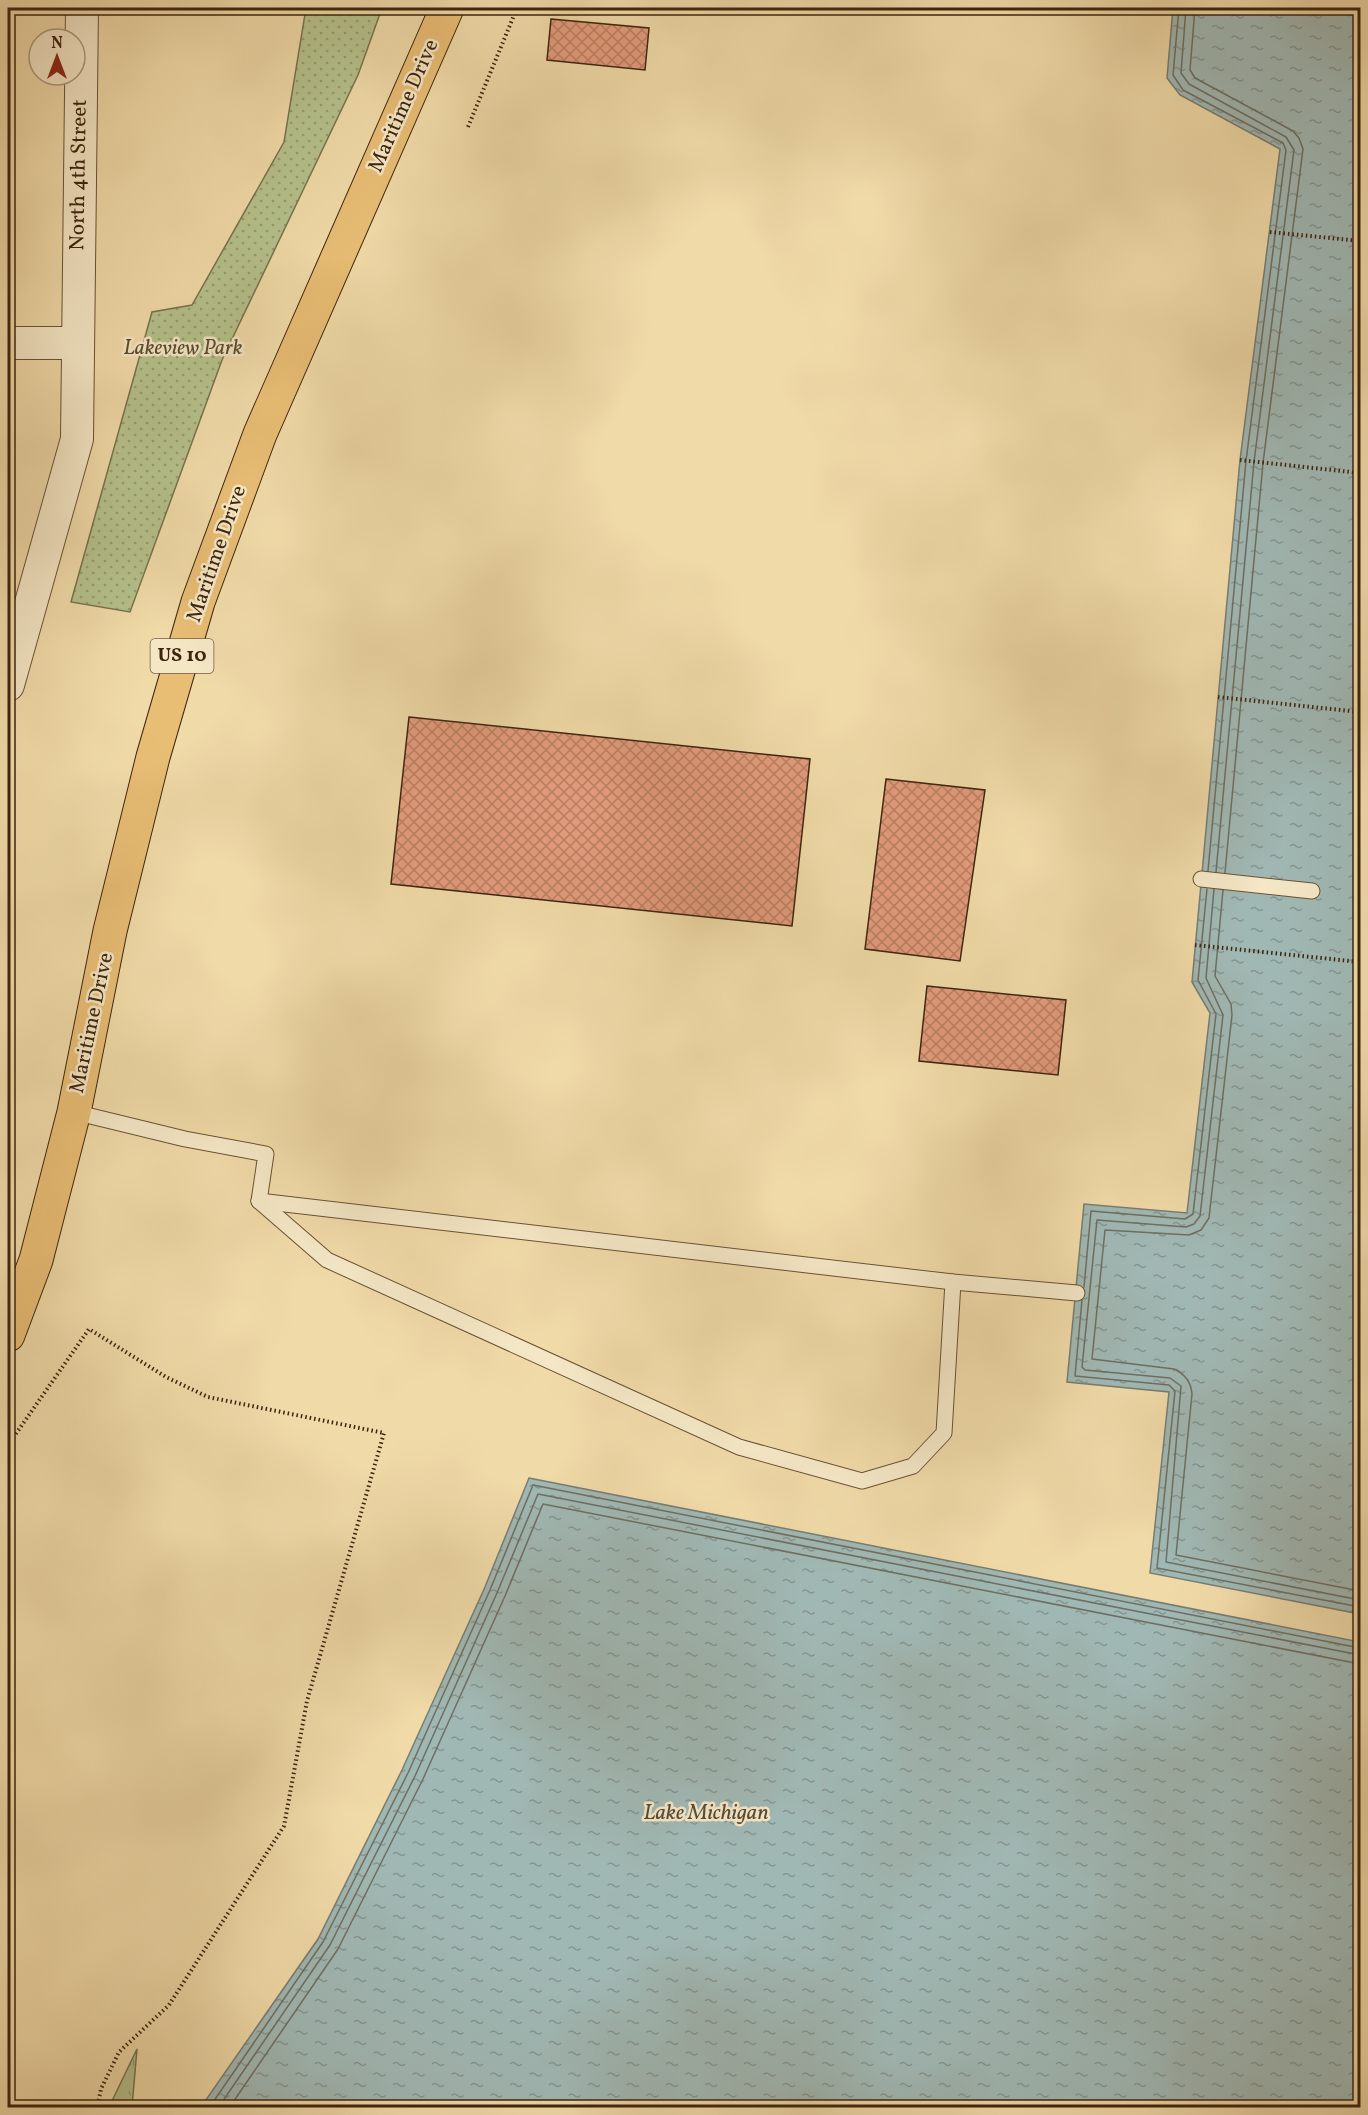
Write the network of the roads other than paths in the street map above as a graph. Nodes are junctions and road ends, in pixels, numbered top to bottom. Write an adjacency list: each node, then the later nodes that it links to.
1 (82, 8): 4 (street, North 4th Street)
2 (447, 8): 8 (main road, Maritime Drive / US 10)
3 (8, 343): 4 (street)
4 (77, 343): 5 (street, North 4th Street)
5 (8, 685)
6 (1202, 879): 7 (lane)
7 (1312, 891)
8 (74, 1112): 9 (lane); 12 (main road, Maritime Drive / US 10)
9 (259, 1201): 10 (lane); 10 (lane)
10 (953, 1282): 11 (lane)
11 (1077, 1293)
12 (8, 1335)

